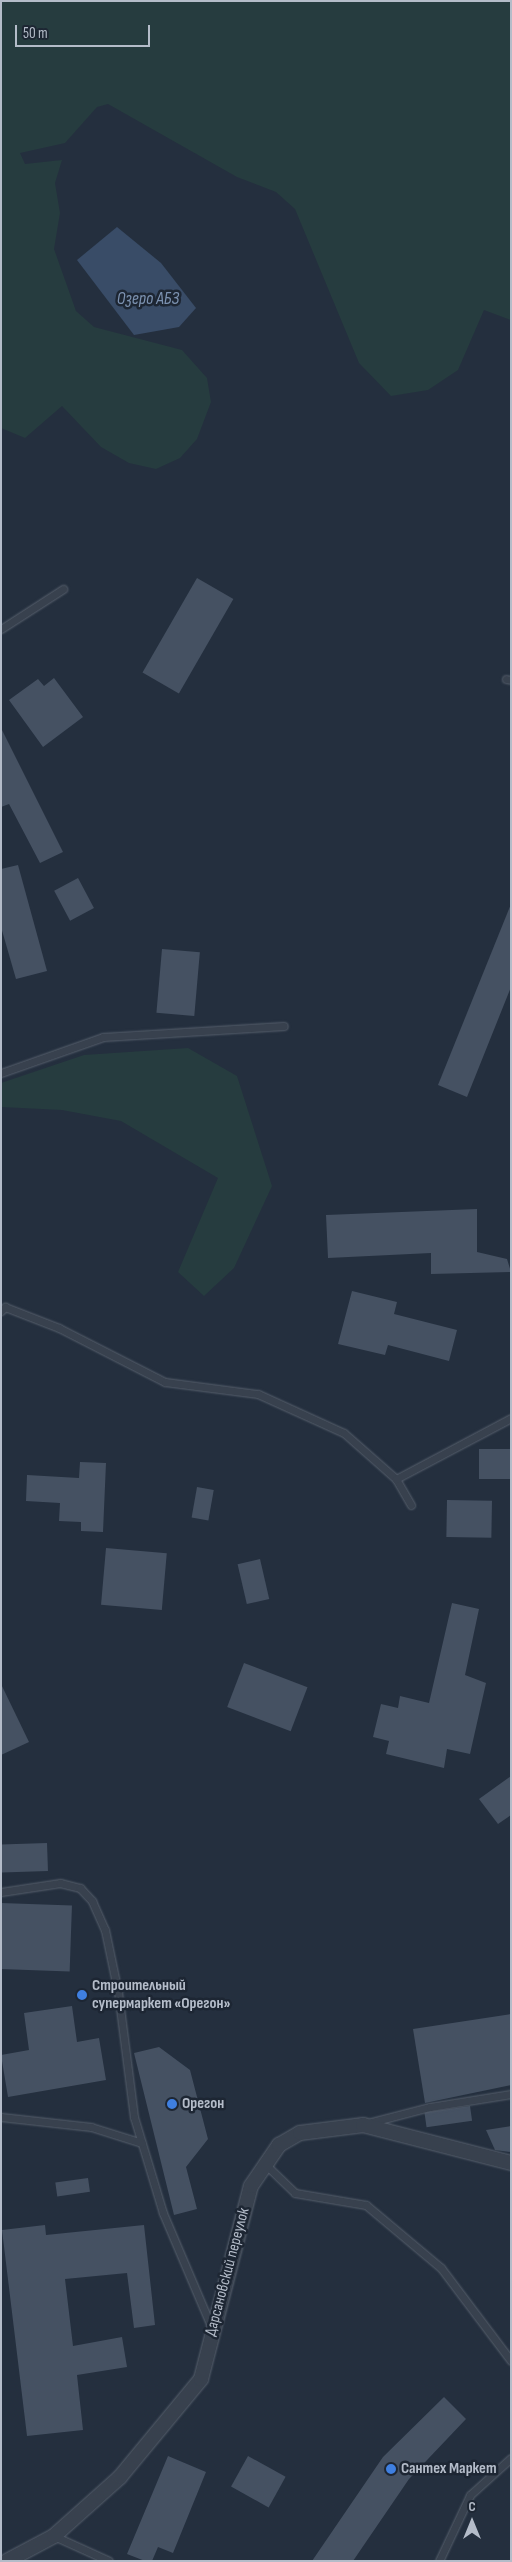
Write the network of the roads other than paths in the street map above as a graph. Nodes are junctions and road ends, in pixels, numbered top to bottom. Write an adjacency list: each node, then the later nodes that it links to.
1 (63, 589): 2 (lane)
2 (1, 629)
3 (284, 1026): 4 (lane)
4 (1, 1074)
5 (1, 1311): 7 (lane)
6 (511, 1418): 7 (lane)
7 (396, 1479): 8 (lane)
8 (411, 1505)
9 (1, 1892): 13 (lane)
10 (511, 2094): 12 (lane)
11 (1, 2117): 13 (lane)
12 (362, 2125): 14 (street, Дарсановский переулок); 15 (street, Дарсановский переулок)
13 (142, 2143): 16 (lane)
14 (511, 2163)
15 (266, 2165): 16 (street, Дарсановский переулок); 17 (lane)
16 (212, 2326): 19 (street, Дарсановский переулок)
17 (511, 2361)
18 (511, 2458): 22 (lane)
19 (54, 2536): 20 (street, Дарсановский переулок); 21 (lane)
20 (7, 2561)
21 (109, 2561)
22 (439, 2561)

